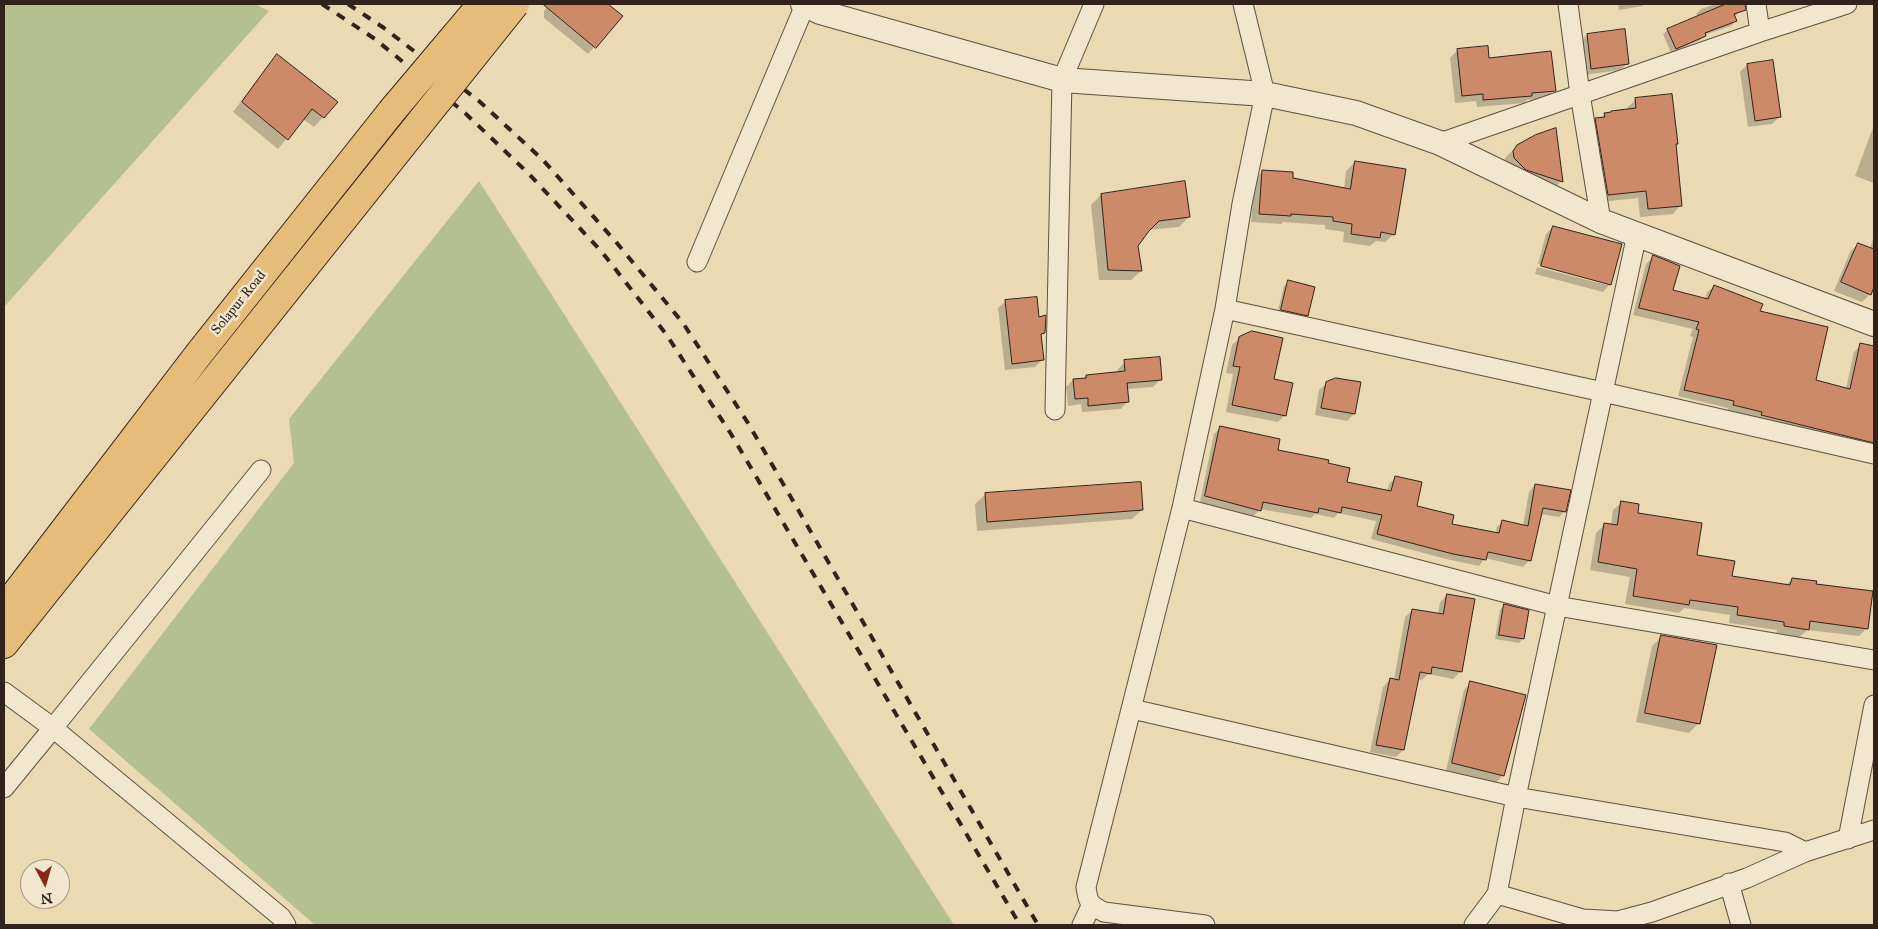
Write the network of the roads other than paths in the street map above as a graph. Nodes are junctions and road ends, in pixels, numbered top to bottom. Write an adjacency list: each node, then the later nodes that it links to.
1 (465, 4): 12 (street)
2 (482, 4): 12 (main road, Solapur Road, bridge)
3 (515, 4): 13 (main road, Solapur Road, bridge)
4 (529, 4): 13 (street)
5 (1094, 4): 14 (street)
6 (1243, 4): 15 (street)
7 (1568, 4): 16 (street)
8 (1756, 4): 11 (street)
9 (1847, 4): 11 (street)
10 (813, 6): 14 (street); 20 (street)
11 (1760, 32): 16 (street)
12 (454, 37): 29 (main road, Solapur Road, bridge)
13 (471, 59): 30 (main road, Solapur Road, bridge)
14 (1062, 80): 15 (street); 24 (street)
15 (1265, 94): 17 (street); 21 (street)
16 (1580, 94): 17 (street); 18 (street)
17 (1440, 143): 18 (street)
18 (1601, 222): 19 (street)
19 (1638, 234): 22 (street); 23 (street)
20 (697, 262)
21 (1225, 309): 23 (street); 27 (street)
22 (1874, 324)
23 (1603, 392): 25 (street); 28 (street)
24 (1055, 410)
25 (1874, 454)
26 (261, 470): 35 (street)
27 (1182, 508): 28 (street); 34 (street)
28 (1557, 606): 31 (street); 37 (street)
29 (4, 609)
30 (4, 644)
31 (1874, 660)
32 (4, 692): 35 (street)
33 (1874, 705): 39 (street)
34 (1132, 709): 37 (street); 43 (street)
35 (53, 728): 36 (street); 45 (street)
36 (4, 788)
37 (1516, 797): 40 (street); 42 (street)
38 (1874, 830): 39 (street)
39 (1848, 840): 40 (street)
40 (1805, 852): 41 (street)
41 (1729, 883): 44 (street); 49 (street)
42 (1497, 894): 44 (street); 48 (street)
43 (1091, 906): 46 (street); 47 (street)
44 (1625, 922)
45 (286, 925)
46 (1082, 925)
47 (1205, 925)
48 (1474, 925)
49 (1741, 925)

